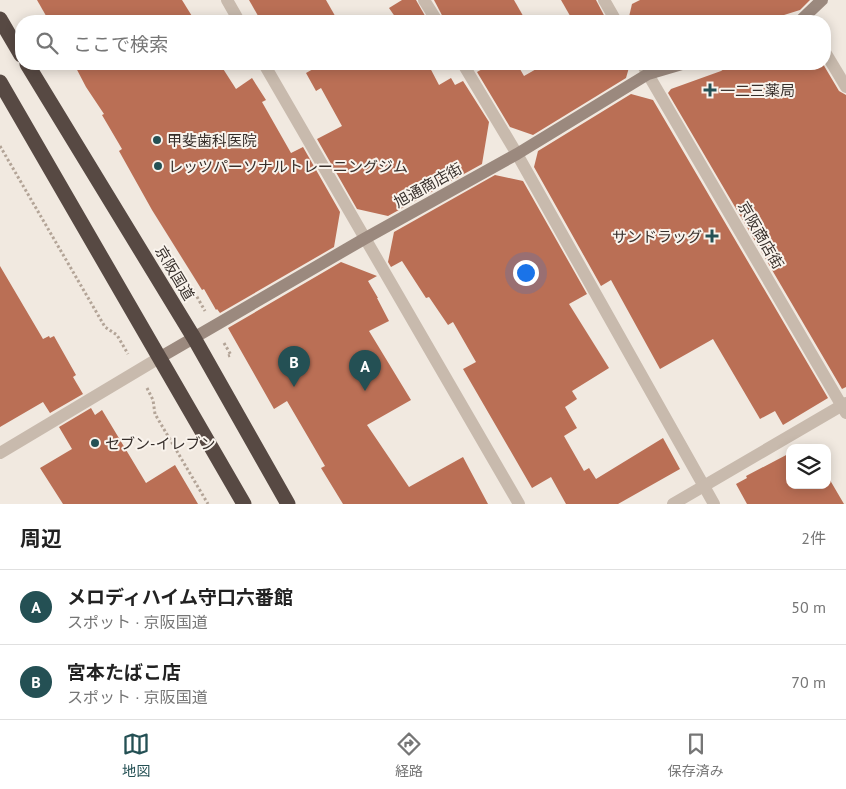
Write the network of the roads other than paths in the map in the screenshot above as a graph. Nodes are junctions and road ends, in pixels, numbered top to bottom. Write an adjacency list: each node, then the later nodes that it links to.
1 (227, 0): 5 (street)
2 (424, 0): 6 (street)
3 (604, 0): 7 (street)
4 (822, 0): 8 (main road)
5 (236, 15)
6 (433, 15)
7 (613, 15)
8 (806, 15)
9 (0, 19): 10 (highway)
10 (15, 45)
11 (831, 62): 18 (street)
12 (31, 70): 21 (highway, 京阪国道)
13 (267, 70): 20 (street)
14 (466, 70): 19 (street)
15 (643, 70): 19 (main road, 旭通商店街)
16 (646, 70): 23 (street, 京阪商店街)
17 (0, 82): 22 (highway)
18 (846, 86)
19 (517, 154): 20 (main road, 旭通商店街); 25 (street)
20 (364, 239): 21 (main road, 旭通商店街); 28 (street)
21 (194, 338): 22 (main road, 旭通商店街); 27 (highway, 京阪国道)
22 (159, 358): 24 (street); 26 (highway)
23 (845, 407): 25 (street)
24 (0, 453)
25 (704, 486): 29 (street); 30 (street)
26 (244, 504)
27 (288, 504)
28 (519, 504)
29 (673, 504)
30 (714, 504)

